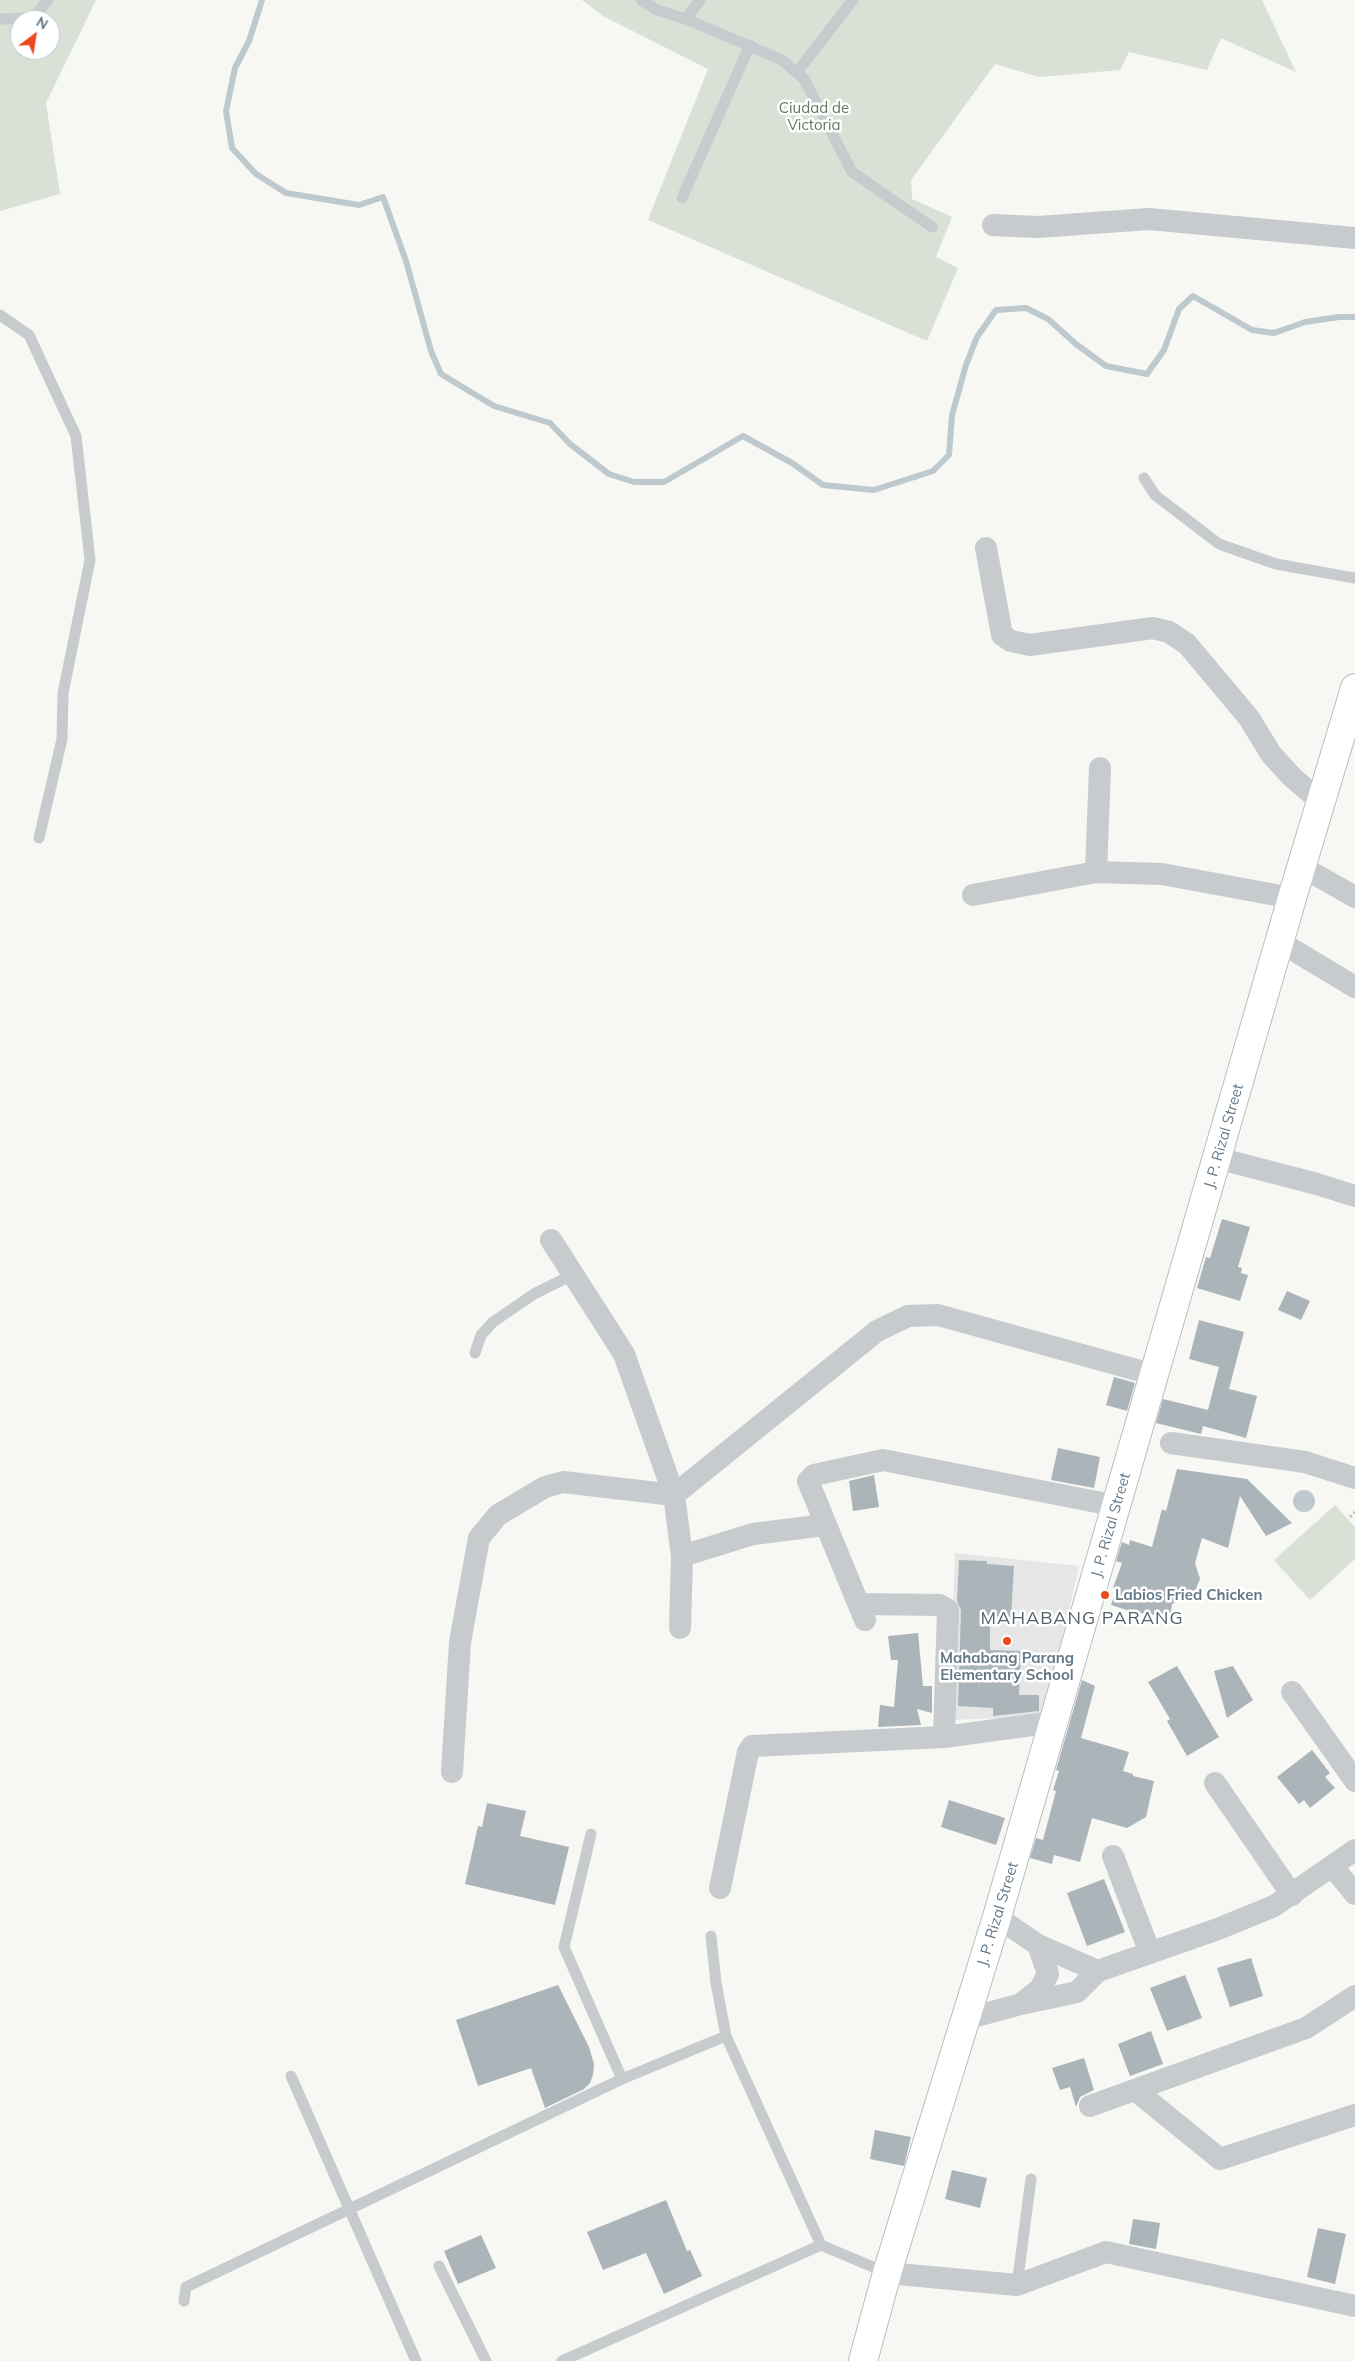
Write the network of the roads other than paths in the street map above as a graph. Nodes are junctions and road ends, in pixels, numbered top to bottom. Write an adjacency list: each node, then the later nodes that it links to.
1 (48, 0): 5 (lane)
2 (640, 0): 6 (lane)
3 (700, 0): 6 (lane)
4 (853, 0): 8 (lane)
5 (0, 19)
6 (686, 20): 7 (lane)
7 (750, 45): 8 (lane); 9 (lane)
8 (797, 72): 11 (lane)
9 (682, 198)
10 (993, 225): 12 (street)
11 (932, 227)
12 (1355, 238)
13 (0, 315): 20 (lane)
14 (1144, 478): 16 (lane)
15 (986, 548): 19 (street)
16 (1355, 578)
17 (1355, 688): 19 (main road, J. P. Rizal Street)
18 (1100, 768): 22 (street)
19 (1321, 802): 21 (main road, J. P. Rizal Street)
20 (39, 838)
21 (1302, 867): 24 (street); 25 (main road, J. P. Rizal Street)
22 (1096, 872): 23 (street); 25 (street)
23 (972, 895)
24 (1355, 897)
25 (1292, 898): 26 (main road, J. P. Rizal Street)
26 (1280, 942): 27 (street); 28 (main road, J. P. Rizal Street)
27 (1355, 987)
28 (1217, 1158): 29 (street); 33 (main road, J. P. Rizal Street)
29 (1355, 1196)
30 (551, 1240): 31 (street)
31 (574, 1274): 32 (lane); 36 (street)
32 (475, 1353)
33 (1155, 1375): 36 (street); 37 (main road, J. P. Rizal Street)
34 (1171, 1443): 35 (street)
35 (1355, 1478)
36 (674, 1496): 39 (street); 44 (street)
37 (1117, 1506): 38 (street); 42 (main road, J. P. Rizal Street)
38 (825, 1525): 39 (street); 43 (street)
39 (682, 1556): 40 (street)
40 (680, 1628)
41 (1292, 1692): 45 (street)
42 (1054, 1722): 43 (street); 54 (main road, J. P. Rizal Street)
43 (944, 1737): 51 (street)
44 (452, 1772)
45 (1355, 1781)
46 (1215, 1783): 53 (street)
47 (591, 1834): 64 (lane)
48 (1355, 1850): 50 (street)
49 (1114, 1856): 57 (street)
50 (1333, 1867): 52 (street); 53 (street)
51 (720, 1888)
52 (1355, 1894)
53 (1292, 1895): 57 (street)
54 (998, 1917): 56 (street); 61 (main road, J. P. Rizal Street)
55 (711, 1936): 62 (lane)
56 (1038, 1945): 58 (street); 60 (street)
57 (1150, 1952): 58 (street)
58 (1098, 1971): 60 (street)
59 (1355, 1996): 65 (street)
60 (1021, 2004): 61 (street)
61 (966, 2018): 72 (main road, J. P. Rizal Street)
62 (726, 2036): 64 (lane); 70 (lane)
63 (291, 2076): 69 (lane)
64 (622, 2079): 69 (lane)
65 (1135, 2090): 66 (street); 67 (street)
66 (1090, 2106)
67 (1355, 2115)
68 (1031, 2179): 73 (lane)
69 (350, 2207): 74 (lane); 76 (lane)
70 (821, 2246): 72 (lane); 78 (lane)
71 (439, 2266): 77 (lane)
72 (887, 2273): 73 (street); 79 (main road, J. P. Rizal Street)
73 (1017, 2285): 75 (street)
74 (184, 2301)
75 (1355, 2306)
76 (416, 2361)
77 (486, 2361)
78 (562, 2361)
79 (863, 2361)

